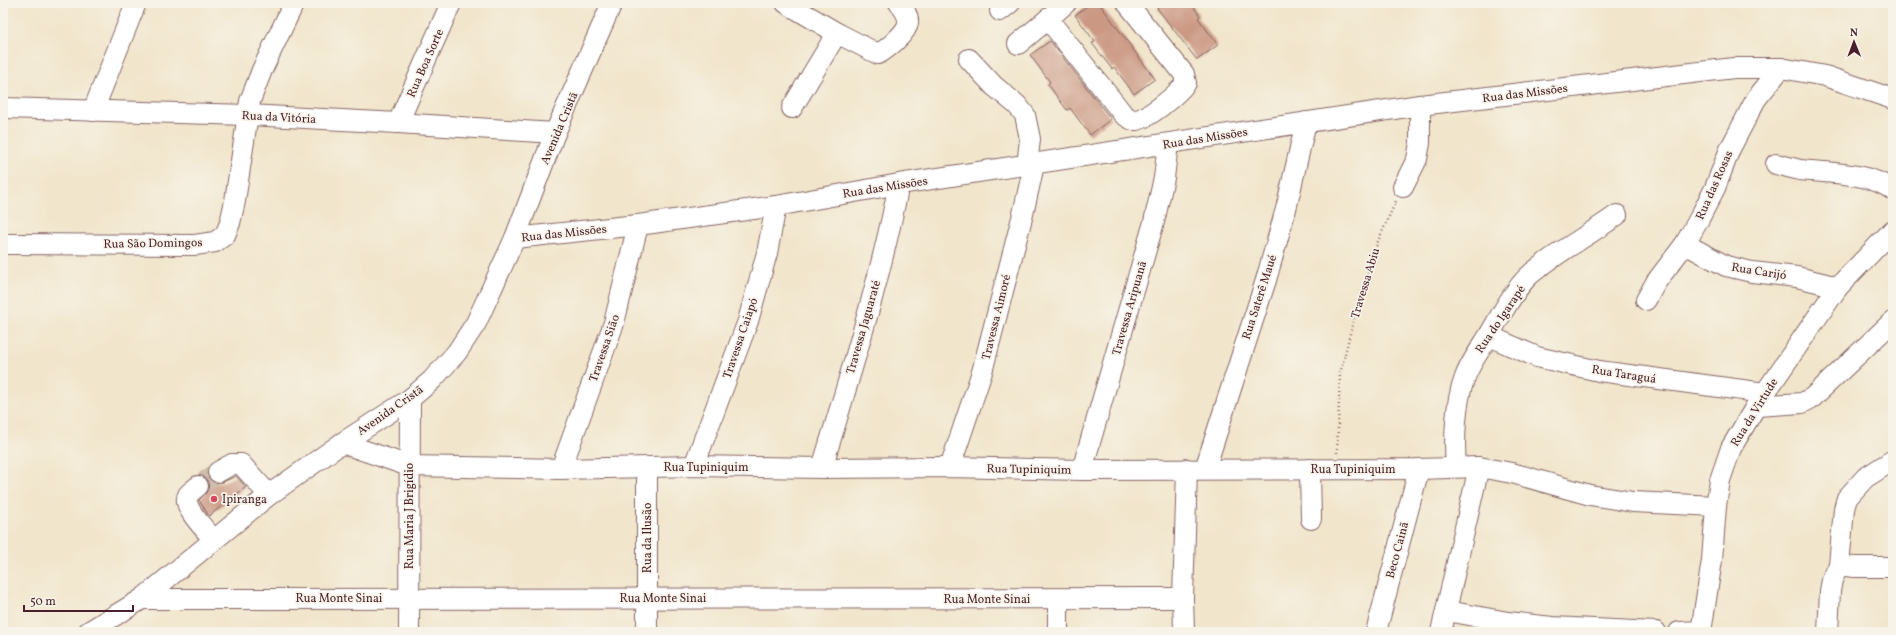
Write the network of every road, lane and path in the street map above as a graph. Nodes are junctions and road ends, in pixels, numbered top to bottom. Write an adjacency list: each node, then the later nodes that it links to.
1 (136, 3): 18 (street)
2 (294, 3): 19 (street, Rua São Domingos)
3 (451, 3): 21 (street, Rua Boa Sorte)
4 (612, 3): 22 (street, Avenida Cristã)
5 (786, 3): 10 (street)
6 (1066, 3): 9 (street)
7 (1127, 3): 9 (street)
8 (903, 8): 10 (street)
9 (1048, 19): 11 (street)
10 (837, 32): 17 (street)
11 (1018, 44)
12 (969, 59): 25 (street, Travessa Aimoré)
13 (1780, 68): 14 (street, Rua das Missões); 15 (street, Rua das Missões); 35 (street, Rua das Rosas)
14 (1893, 99)
15 (1420, 105): 20 (street, Rua das Missões); 27 (street)
16 (3, 108): 18 (street, Rua da Vitória)
17 (792, 108)
18 (93, 111): 19 (street, Rua da Vitória)
19 (248, 115): 21 (street, Rua da Vitória); 34 (street, Rua São Domingos)
20 (1306, 122): 23 (street, Rua das Missões); 52 (street, Rua Saterê Maué)
21 (398, 123): 22 (street, Rua da Vitória)
22 (555, 133): 33 (street, Avenida Cristã)
23 (1168, 144): 25 (street, Rua das Missões); 56 (street, Travessa Aripuanã)
24 (1776, 164): 28 (street)
25 (1030, 166): 26 (street, Rua das Missões); 46 (street, Travessa Aimoré)
26 (899, 184): 29 (street, Rua das Missões); 50 (street, Travessa Jaguaraté)
27 (1403, 187): 54 (path, Travessa Abiu)
28 (1893, 190)
29 (776, 206): 31 (street, Rua das Missões); 45 (street, Travessa Caiapó)
30 (1617, 214): 39 (street, Rua do Igarapé)
31 (638, 225): 33 (street, Rua das Missões); 51 (street, Travessa Sião)
32 (1893, 230): 36 (street, Rua da Virtude)
33 (515, 238): 40 (street, Avenida Cristã)
34 (3, 244)
35 (1685, 244): 36 (street, Rua Carijó); 37 (street, Rua das Rosas)
36 (1838, 287): 41 (street, Rua da Virtude)
37 (1646, 300)
38 (1892, 322): 41 (street, Rua Taraguá)
39 (1489, 336): 41 (street, Rua Taraguá); 47 (street, Rua do Igarapé)
40 (410, 399): 42 (street, Avenida Cristã); 44 (street, Rua Maria J Brigídio)
41 (1760, 399): 60 (street, Rua da Virtude)
42 (342, 443): 44 (street, Rua Tupiniquim); 59 (street, Avenida Cristã)
43 (1893, 460): 63 (street)
44 (409, 466): 51 (street, Rua Tupiniquim); 65 (street, Rua Maria J Brigídio)
45 (694, 466): 49 (street, Rua Tupiniquim); 50 (street, Rua Tupiniquim)
46 (950, 467): 50 (street, Rua Tupiniquim); 56 (street, Rua Tupiniquim)
47 (1456, 467): 48 (street, Rua Tupiniquim); 55 (street, Rua Tupiniquim)
48 (1480, 467): 60 (street, Rua Tupiniquim); 70 (street)
49 (647, 468): 51 (street, Rua Tupiniquim); 66 (street, Rua da Ilusão)
50 (822, 468)
51 (561, 469)
52 (1196, 469): 53 (street, Rua Tupiniquim); 56 (street, Rua Tupiniquim); 67 (street, Rua Saterê Maué)
53 (1310, 469): 54 (street, Rua Tupiniquim); 61 (street)
54 (1337, 469): 55 (street, Rua Tupiniquim)
55 (1419, 469): 77 (street, Beco Cainã)
56 (1082, 470)
57 (218, 472): 59 (street)
58 (198, 486): 62 (street)
59 (269, 495): 62 (street, Avenida Cristã)
60 (1716, 506): 71 (street, Rua da Virtude)
61 (1311, 519)
62 (214, 540): 68 (street, Avenida Cristã)
63 (1839, 565): 64 (street); 81 (street)
64 (1893, 567)
65 (410, 598): 66 (street, Rua Monte Sinai); 68 (street, Rua Monte Sinai); 73 (street, Rua Maria J Brigídio)
66 (647, 598): 69 (street, Rua Monte Sinai); 74 (street, Rua da Ilusão)
67 (1183, 598): 69 (street, Rua Monte Sinai); 76 (street, Rua Saterê Maué)
68 (142, 599): 72 (street, Avenida Cristã)
69 (1058, 599): 75 (street)
70 (1446, 610): 78 (street); 79 (street)
71 (1701, 631): 80 (street)
72 (88, 632)
73 (409, 632)
74 (647, 632)
75 (1058, 632)
76 (1184, 632)
77 (1376, 632)
78 (1441, 632)
79 (1656, 632)
80 (1679, 632)
81 (1828, 632)

